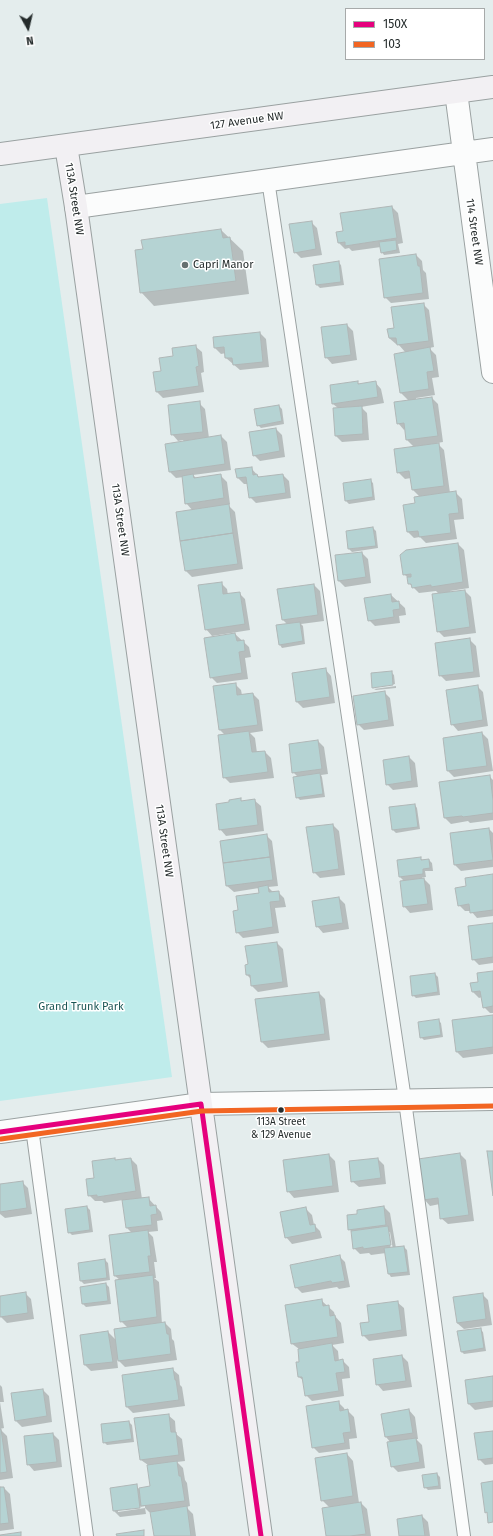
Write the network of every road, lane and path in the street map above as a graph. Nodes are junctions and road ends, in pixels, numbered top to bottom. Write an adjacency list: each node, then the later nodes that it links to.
1 (493, 87): 2 (main road, 127 Avenue NW)
2 (456, 92): 3 (main road, 127 Avenue NW); 5 (street, 114 Street NW)
3 (66, 146): 6 (main road, 127 Avenue NW); 8 (main road, 113A Street NW)
4 (493, 149): 5 (street)
5 (463, 153): 7 (street); 9 (street, 114 Street NW)
6 (0, 154)
7 (268, 180): 8 (street); 11 (lane)
8 (76, 207): 12 (main road, 113A Street NW)
9 (493, 372)
10 (493, 1099): 11 (street)
11 (405, 1101): 12 (street); 17 (lane)
12 (201, 1104): 13 (street); 16 (main road, 113A Street NW)
13 (32, 1128): 14 (street); 15 (lane)
14 (0, 1132)
15 (87, 1536)
16 (262, 1536)
17 (464, 1536)

